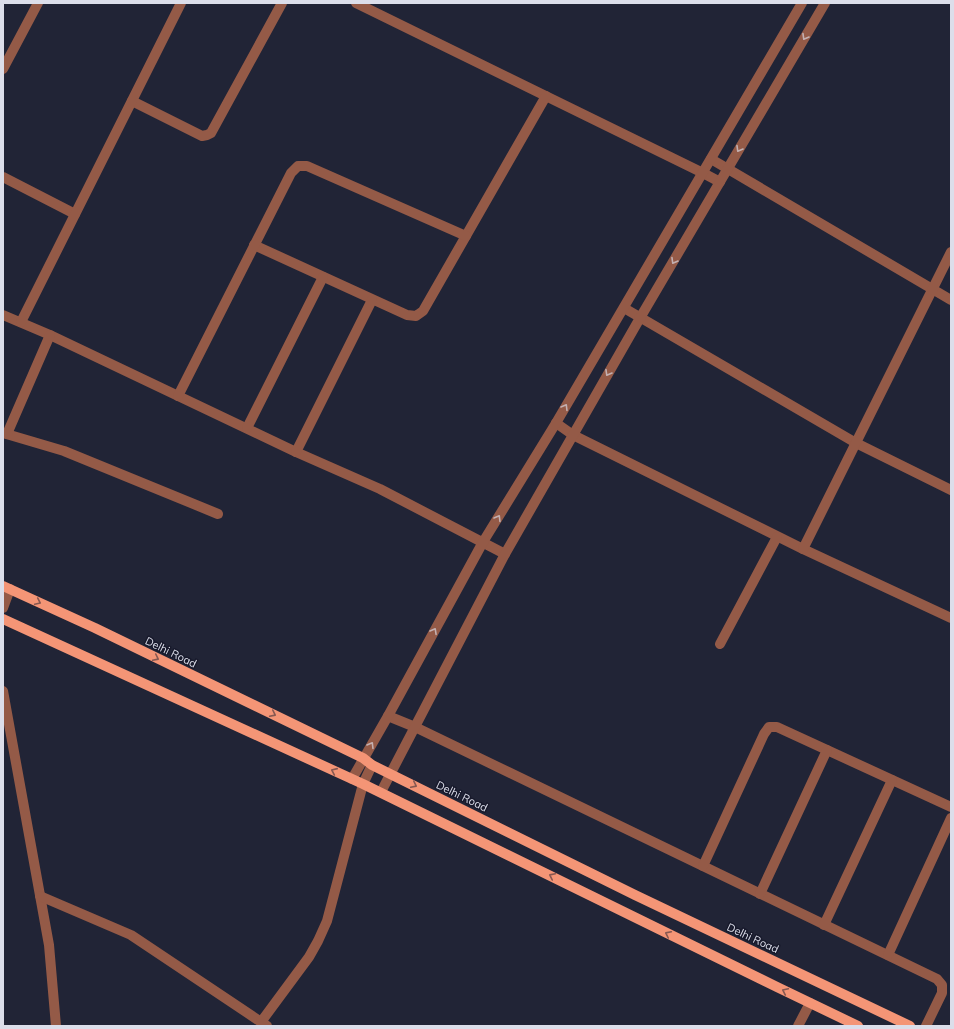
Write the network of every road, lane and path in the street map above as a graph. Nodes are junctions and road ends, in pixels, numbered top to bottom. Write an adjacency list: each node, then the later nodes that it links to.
1 (38, 3): 7 (street)
2 (181, 3): 9 (street)
3 (282, 3): 9 (street)
4 (356, 3): 8 (street)
5 (802, 3): 10 (street)
6 (825, 3): 11 (street, one-way to 11)
7 (3, 69)
8 (546, 96): 12 (street); 16 (street)
9 (132, 101): 15 (street)
10 (712, 159): 11 (street); 12 (street)
11 (727, 170): 14 (street); 20 (street)
12 (703, 173): 14 (street); 23 (street)
13 (3, 177): 15 (street)
14 (720, 182): 25 (street, one-way to 25)
15 (75, 214): 26 (street)
16 (466, 236): 17 (street); 21 (street)
17 (254, 245): 19 (street); 28 (street)
18 (951, 252): 20 (street)
19 (323, 277): 21 (street); 30 (street)
20 (932, 289): 22 (street); 33 (street)
21 (372, 300): 34 (street)
22 (951, 300)
23 (624, 308): 25 (street); 29 (street, one-way to 23)
24 (3, 315): 26 (street)
25 (640, 318): 32 (street, one-way to 32); 33 (street)
26 (21, 322): 27 (street)
27 (50, 335): 28 (street); 31 (street)
28 (178, 396): 30 (street)
29 (556, 423): 32 (street); 38 (street, one-way to 29)
30 (247, 428): 34 (street)
31 (5, 433): 36 (street)
32 (573, 435): 37 (street); 40 (street)
33 (856, 443): 35 (street); 39 (street)
34 (296, 452): 38 (street)
35 (951, 490)
36 (218, 514)
37 (777, 537): 39 (street); 45 (street)
38 (483, 542): 40 (street); 47 (street, one-way to 38)
39 (803, 549): 43 (street)
40 (505, 554): 48 (street)
41 (6, 587): 42 (street); 50 (main road, Delhi Road, one-way to 50)
42 (3, 608)
43 (951, 618)
44 (3, 619): 53 (main road, one-way to 44)
45 (720, 644)
46 (3, 691): 61 (street)
47 (388, 716): 48 (street); 50 (street, one-way to 47)
48 (415, 727): 52 (street); 59 (street)
49 (826, 750): 54 (street); 59 (street); 60 (street)
50 (363, 758): 51 (main road, Delhi Road); 53 (street)
51 (372, 765): 52 (main road, Delhi Road); 55 (street)
52 (391, 774): 56 (street); 70 (main road, Delhi Road, one-way to 70)
53 (352, 779): 55 (main road)
54 (892, 780): 57 (street); 62 (street)
55 (363, 784): 56 (main road); 66 (street)
56 (381, 792): 64 (main road, one-way to 56)
57 (951, 807)
58 (951, 818): 63 (street)
59 (703, 866): 60 (street)
60 (760, 894): 62 (street)
61 (40, 896): 66 (street); 67 (street)
62 (824, 925): 63 (street)
63 (888, 955): 71 (street)
64 (810, 1003): 65 (main road); 68 (street)
65 (840, 1022): 69 (main road)
66 (264, 1024)
67 (56, 1026)
68 (798, 1026)
69 (858, 1026)
70 (910, 1026)
71 (926, 1026)

